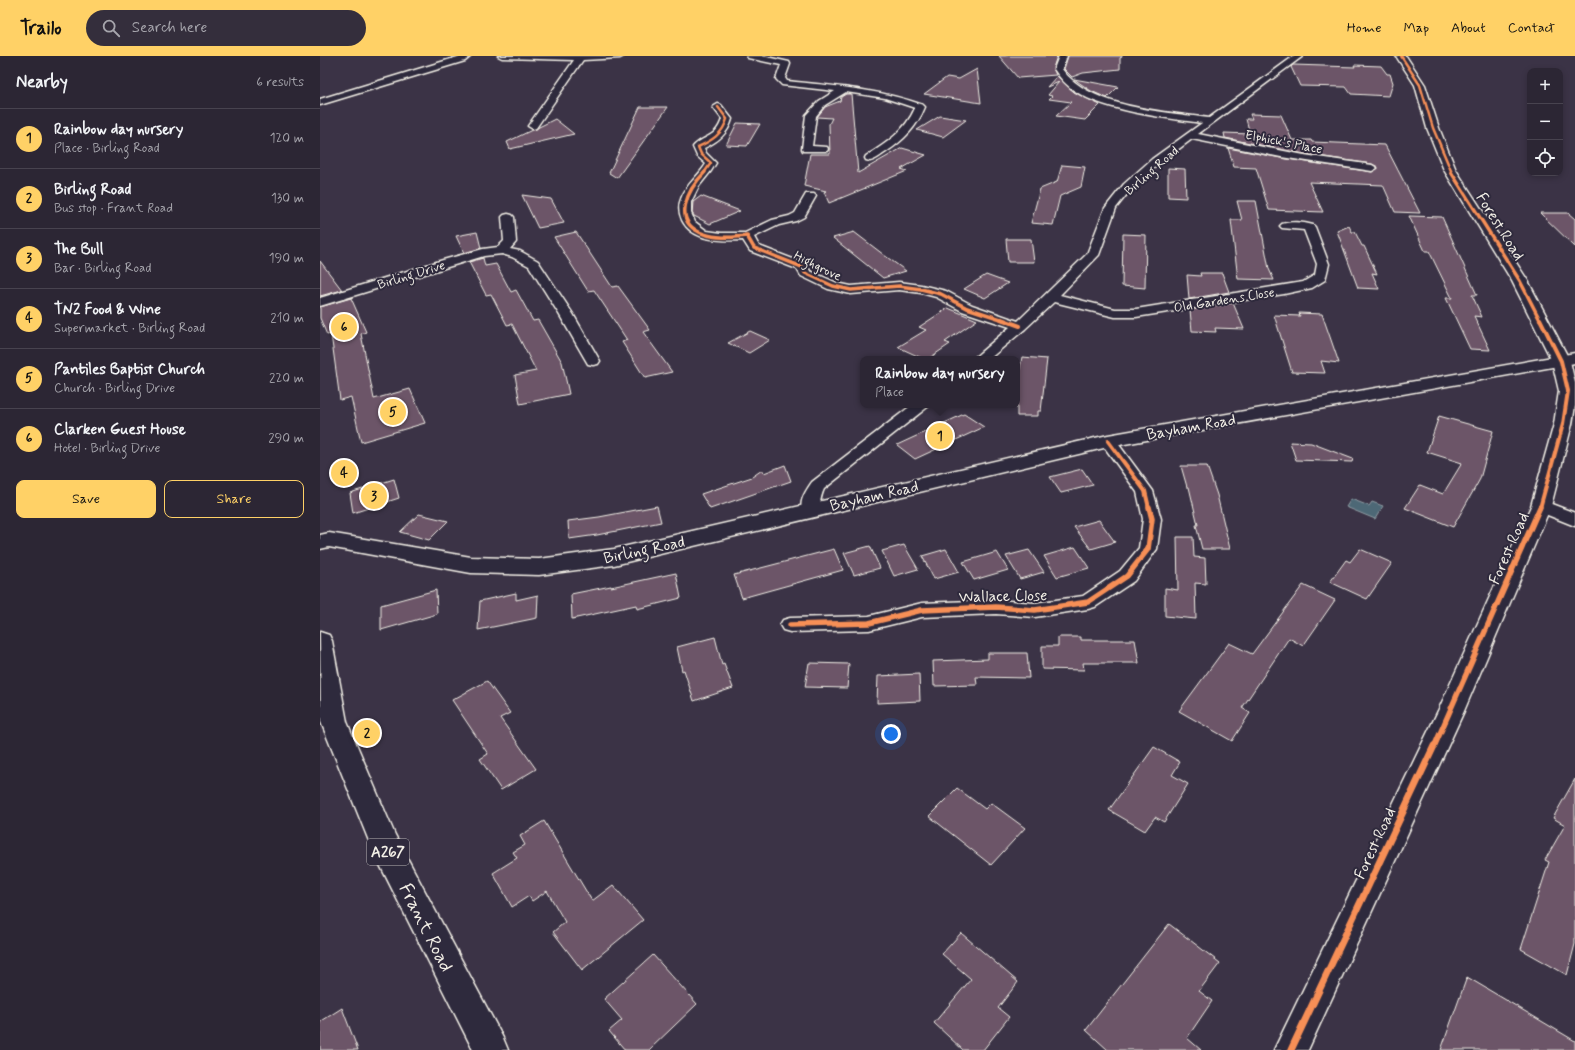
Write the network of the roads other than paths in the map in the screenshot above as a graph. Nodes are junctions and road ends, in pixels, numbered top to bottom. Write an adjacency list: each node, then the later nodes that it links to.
1 (467, 56): 10 (street)
2 (502, 56): 8 (street)
3 (620, 56): 8 (street)
4 (752, 56): 9 (street)
5 (1063, 56): 14 (street)
6 (1299, 56): 14 (street, Birling Road)
7 (1401, 56): 29 (street, Forest Road)
8 (580, 58): 15 (street)
9 (844, 89): 13 (street); 17 (street)
10 (320, 102)
11 (932, 106): 13 (street)
12 (718, 107): 23 (street)
13 (920, 107): 18 (street)
14 (1212, 120): 16 (street, Birling Road)
15 (533, 126)
16 (1192, 136): 19 (street, Elphick's Place); 25 (street, Birling Road)
17 (823, 148)
18 (870, 158)
19 (1372, 168)
20 (810, 196): 23 (street)
21 (508, 216): 24 (street)
22 (1286, 226): 25 (street, Old Gardens Close)
23 (747, 236): 27 (street, Highgrove)
24 (502, 250): 26 (street, Birling Drive); 30 (street, Birling Drive)
25 (1051, 297): 27 (street, Birling Road)
26 (320, 302)
27 (1020, 326): 28 (street, Birling Road)
28 (984, 356)
29 (1568, 359): 32 (street, Bayham Road); 33 (street, Forest Road)
30 (593, 361)
31 (918, 408): 34 (street)
32 (1108, 441): 34 (street, Bayham Road); 37 (street, Wallace Close)
33 (1541, 506): 35 (street, Forest Road); 40 (street, Forest Road)
34 (810, 510): 36 (street, Birling Road)
35 (1575, 520)
36 (320, 542)
37 (790, 625)
38 (320, 641): 39 (street, Frant Road / A267)
39 (491, 1050)
40 (1290, 1050)

